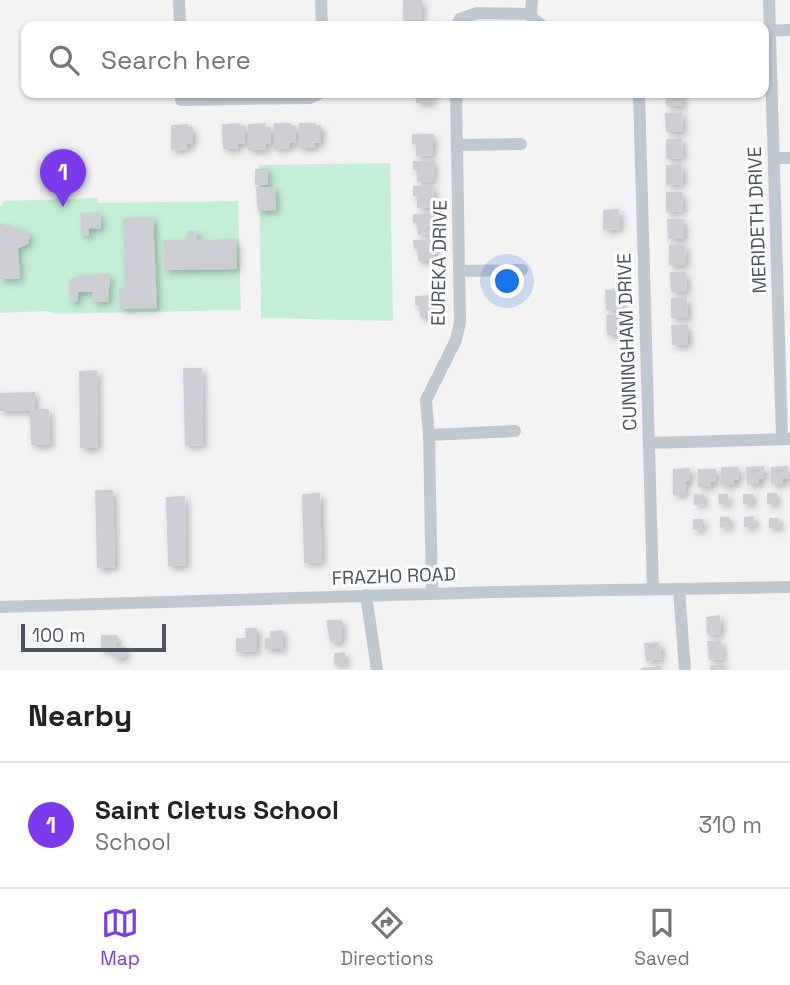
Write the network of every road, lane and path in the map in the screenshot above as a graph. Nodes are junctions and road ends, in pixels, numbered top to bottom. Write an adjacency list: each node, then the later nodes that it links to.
1 (179, 0): 6 (street)
2 (321, 0): 7 (street)
3 (532, 0): 5 (street)
4 (769, 0): 10 (street, MERIDETH DRIVE)
5 (531, 14): 8 (street); 9 (street)
6 (180, 21)
7 (321, 21)
8 (462, 21)
9 (537, 21)
10 (767, 21)
11 (790, 30): 12 (street)
12 (769, 31)
13 (769, 73): 18 (street, MERIDETH DRIVE)
14 (456, 98): 17 (street, EUREKA DRIVE)
15 (639, 98): 26 (street, CUNNINGHAM DRIVE)
16 (521, 144): 17 (street)
17 (458, 145): 20 (street, EUREKA DRIVE)
18 (775, 158): 19 (street); 22 (street, MERIDETH DRIVE)
19 (790, 158)
20 (460, 271): 21 (street); 24 (street, EUREKA DRIVE)
21 (522, 271)
22 (785, 309): 25 (street, MERIDETH DRIVE)
23 (515, 431): 24 (street)
24 (429, 435): 30 (street, EUREKA DRIVE)
25 (786, 439): 26 (street)
26 (650, 443): 28 (street, CUNNINGHAM DRIVE)
27 (790, 587): 29 (street, FRAZHO ROAD)
28 (653, 589): 29 (street, FRAZHO ROAD); 30 (street, FRAZHO ROAD)
29 (679, 589): 34 (street)
30 (432, 594): 31 (street, FRAZHO ROAD)
31 (366, 595): 32 (street, FRAZHO ROAD); 33 (street)
32 (0, 607)
33 (377, 670)
34 (685, 670)

